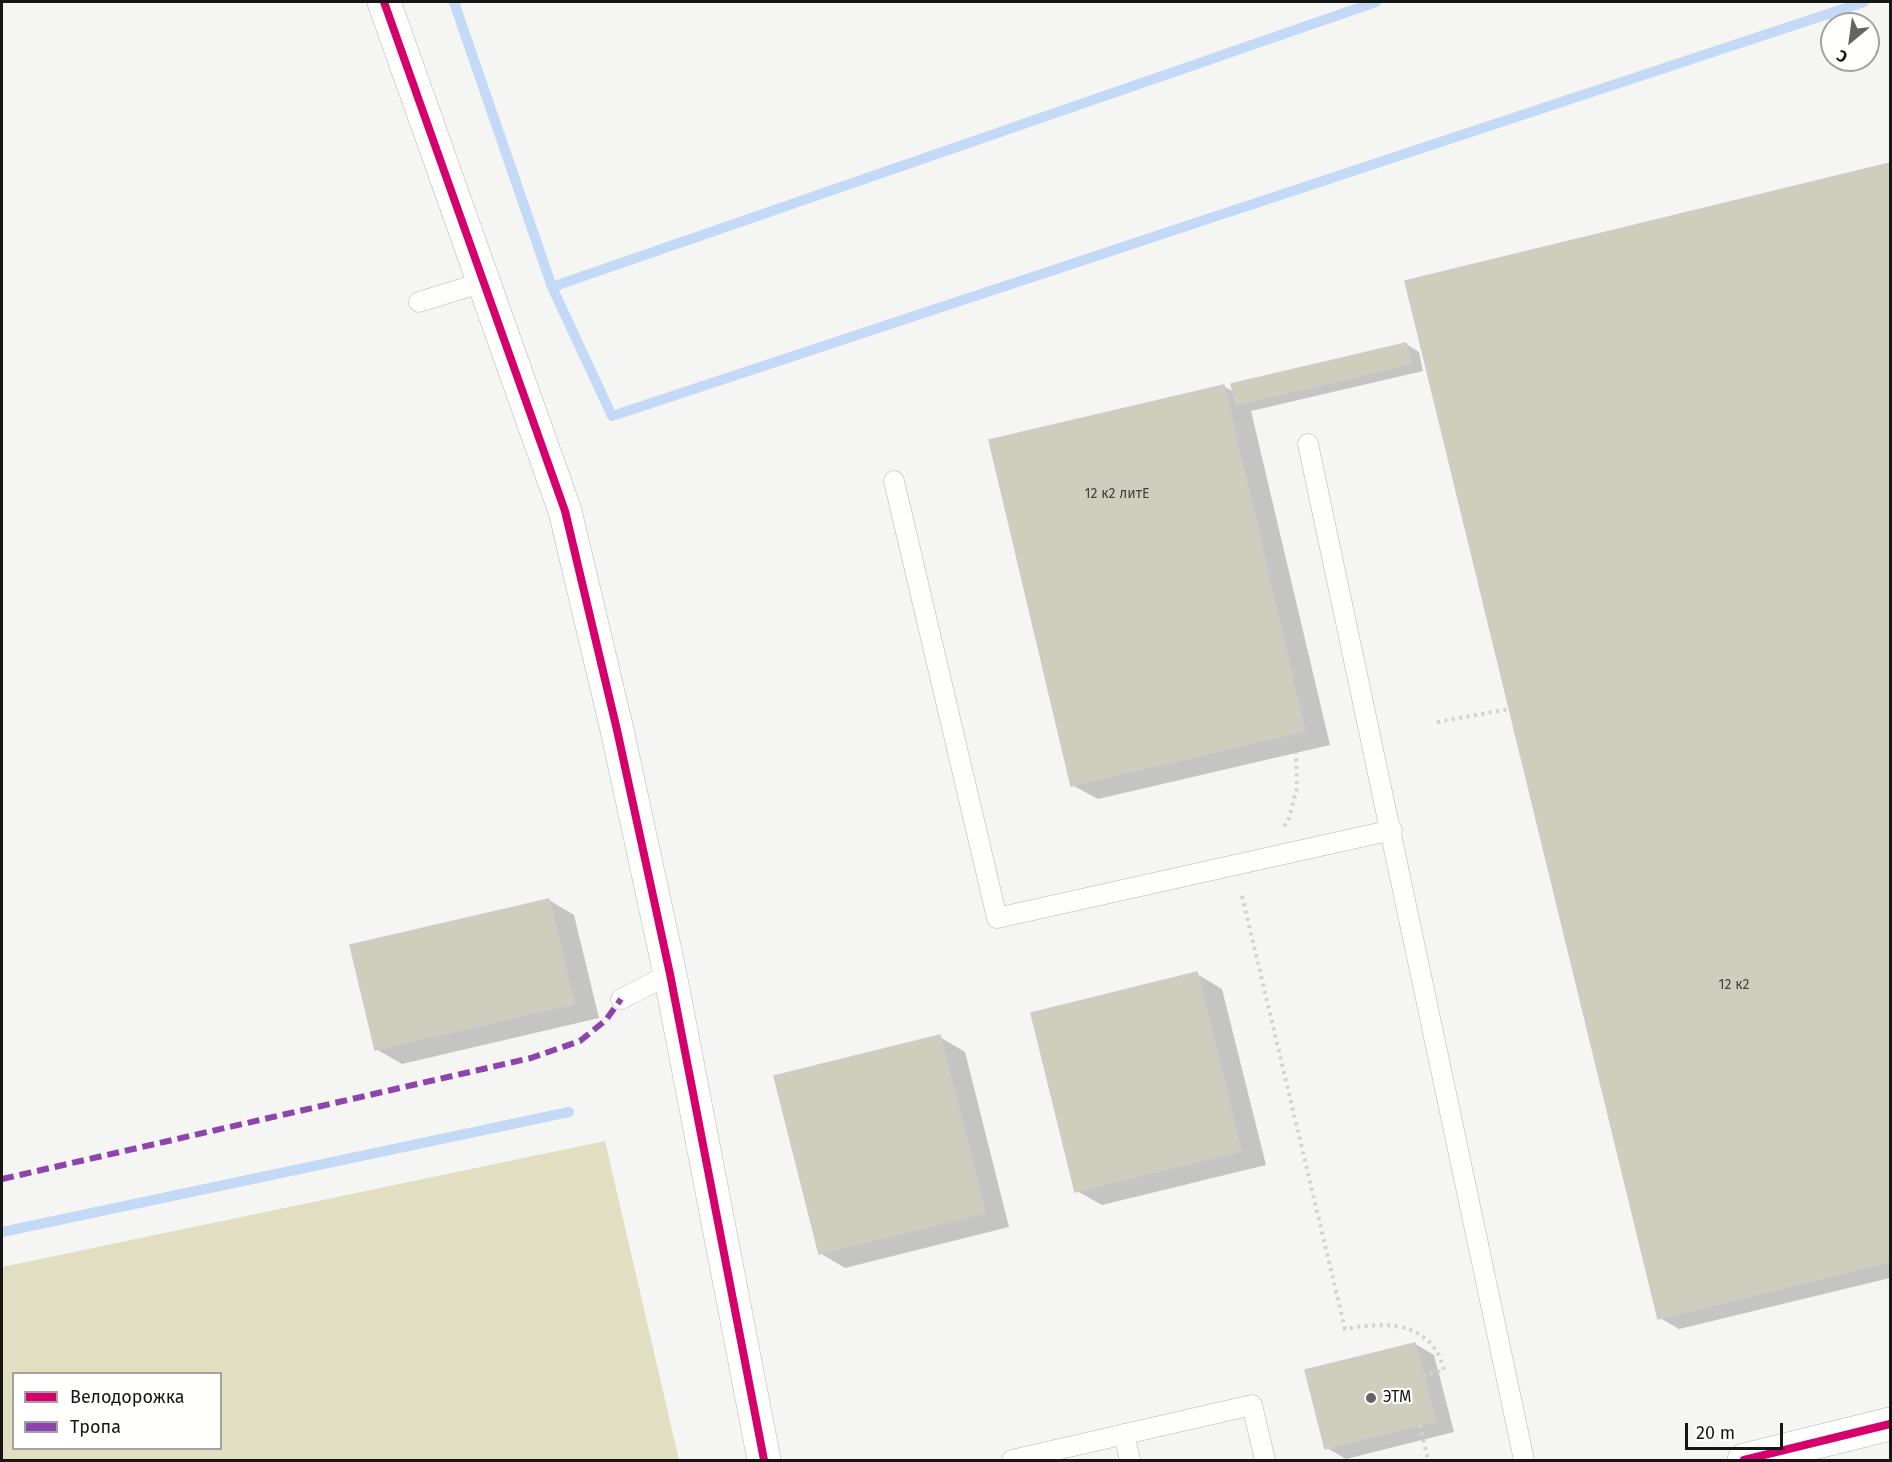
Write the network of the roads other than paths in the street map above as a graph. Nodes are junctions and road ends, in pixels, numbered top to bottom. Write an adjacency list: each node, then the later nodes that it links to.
1 (384, 2): 2 (street)
2 (484, 282): 3 (lane); 7 (street)
3 (419, 303)
4 (1308, 444): 6 (lane)
5 (894, 480): 6 (lane)
6 (1392, 830): 15 (lane)
7 (670, 974): 8 (lane); 11 (street)
8 (621, 999)
9 (1890, 1424): 16 (street)
10 (1124, 1434): 12 (lane); 13 (lane); 14 (lane)
11 (764, 1461)
12 (1012, 1461)
13 (1130, 1461)
14 (1265, 1461)
15 (1524, 1461)
16 (1744, 1461)

